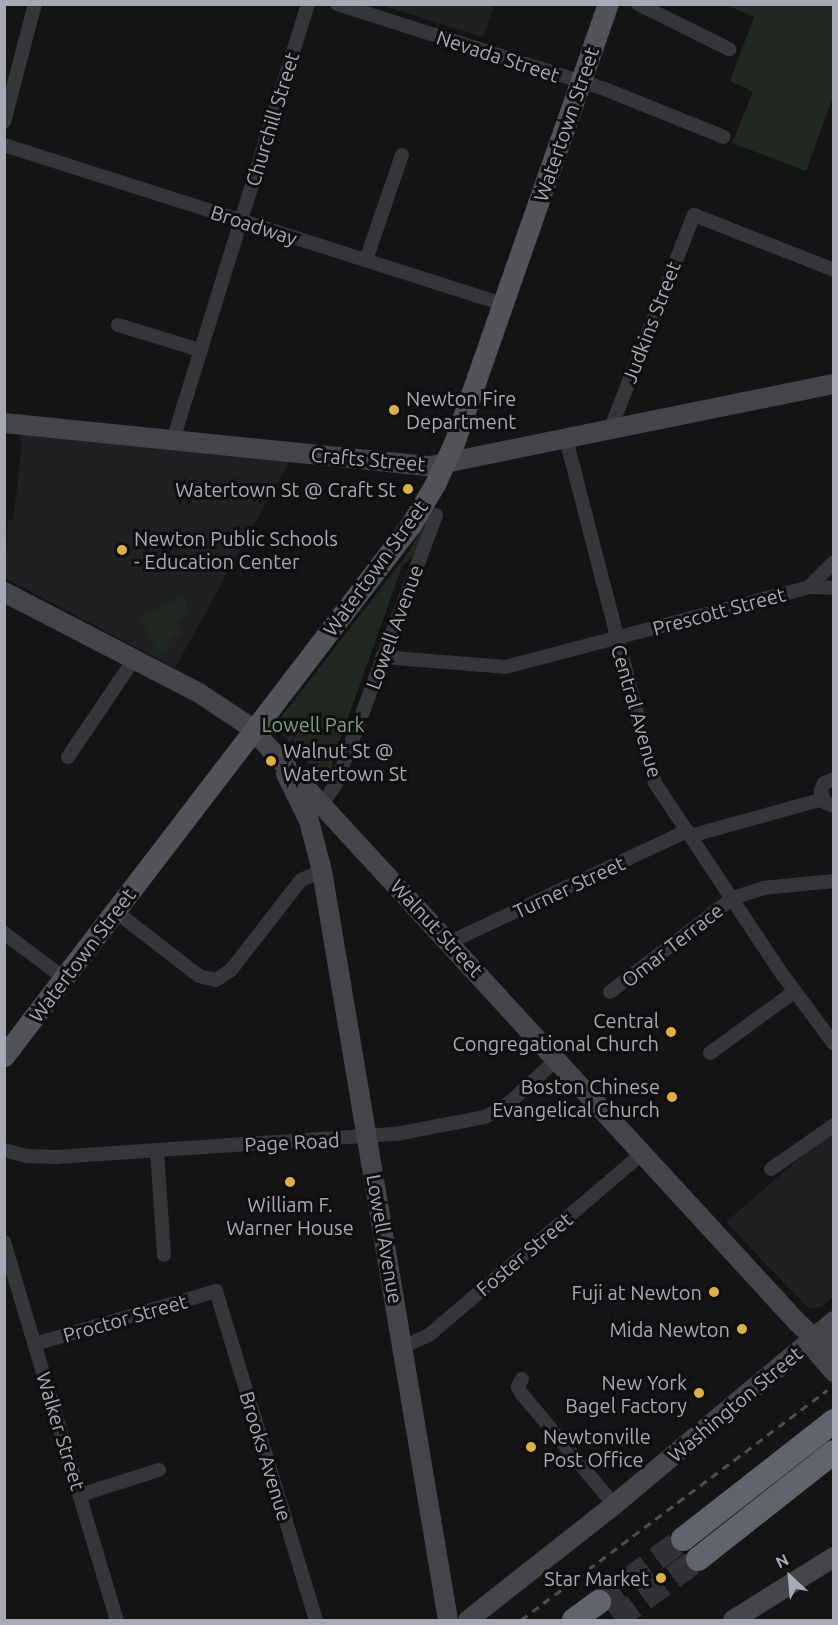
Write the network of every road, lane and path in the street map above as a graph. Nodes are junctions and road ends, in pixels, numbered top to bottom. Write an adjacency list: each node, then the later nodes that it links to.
1 (34, 4): 8 (street)
2 (308, 4): 12 (street, Churchill Street)
3 (337, 4): 7 (street, Nevada Street)
4 (608, 4): 7 (main road, Watertown Street)
5 (638, 4): 6 (street)
6 (729, 49)
7 (581, 82): 9 (street, Nevada Street); 15 (main road, Watertown Street)
8 (4, 122)
9 (724, 137)
10 (4, 145): 12 (street, Broadway)
11 (402, 155): 13 (street)
12 (241, 220): 13 (street, Broadway); 17 (street, Churchill Street)
13 (366, 260): 15 (street, Broadway)
14 (834, 270): 20 (street, Judkins Street)
15 (503, 304): 23 (main road, Watertown Street)
16 (118, 325): 17 (street)
17 (200, 350): 22 (street, Churchill Street)
18 (832, 380): 20 (main road, Crafts Street)
19 (4, 423): 22 (main road, Crafts Street)
20 (609, 430): 21 (main road, Crafts Street)
21 (566, 439): 23 (main road, Crafts Street); 29 (street, Central Avenue)
22 (173, 440): 23 (main road, Crafts Street)
23 (446, 464): 32 (main road, Watertown Street)
24 (436, 515): 30 (street, Lowell Avenue)
25 (834, 562): 26 (street, Prescott Street)
26 (809, 587): 27 (street, Prescott Street); 29 (street, Prescott Street)
27 (834, 588)
28 (4, 592): 31 (main road, Walnut Street)
29 (616, 638): 30 (street, Prescott Street); 39 (street, Central Avenue)
30 (382, 657): 37 (street, Lowell Avenue)
31 (134, 659): 32 (main road, Walnut Street); 34 (street)
32 (254, 730): 33 (main road, Walnut Street); 43 (main road, Watertown Street)
33 (277, 755): 37 (main road, Walnut Street); 40 (main road, Lowell Avenue)
34 (68, 757)
35 (834, 779): 36 (street)
36 (828, 803): 39 (street, Turner Street)
37 (322, 804): 38 (main road, Walnut Street)
38 (339, 823): 40 (main road); 45 (main road, Walnut Street)
39 (688, 834): 42 (street, Central Avenue); 45 (street, Turner Street)
40 (321, 865): 43 (street); 54 (main road, Lowell Avenue)
41 (834, 881): 42 (street, Omar Terrace)
42 (733, 898): 47 (street, Omar Terrace); 48 (street, Central Avenue)
43 (115, 911): 46 (main road, Watertown Street)
44 (4, 933): 46 (street)
45 (450, 942): 52 (main road, Walnut Street)
46 (64, 978): 51 (main road, Watertown Street)
47 (610, 992)
48 (794, 992): 49 (street, Central Avenue); 50 (street)
49 (834, 1044)
50 (710, 1053)
51 (4, 1056)
52 (557, 1059): 54 (street, Page Road); 57 (main road, Walnut Street)
53 (834, 1125): 58 (street)
54 (368, 1138): 56 (street, Page Road); 66 (main road, Lowell Avenue)
55 (4, 1150): 56 (street, Page Road)
56 (157, 1150): 60 (street)
57 (642, 1154): 63 (main road, Walnut Street); 66 (street, Foster Street)
58 (771, 1169)
59 (4, 1242): 64 (street, Walker Street)
60 (164, 1255)
61 (216, 1291): 64 (street, Proctor Street); 79 (street, Brooks Avenue)
62 (834, 1321): 63 (main road, Washington Street)
63 (813, 1337): 65 (main road, Walnut Street); 67 (main road, Walnut Street); 73 (main road, Washington Street)
64 (35, 1344): 72 (street, Walker Street)
65 (834, 1344)
66 (403, 1347): 80 (main road, Lowell Avenue)
67 (833, 1372)
68 (522, 1379): 73 (street)
69 (834, 1421): 74 (highway)
70 (834, 1452): 76 (highway)
71 (159, 1470): 72 (street)
72 (80, 1495): 78 (street, Walker Street)
73 (614, 1505): 81 (main road, Washington Street)
74 (683, 1539)
75 (834, 1557): 83 (main road)
76 (698, 1559)
77 (599, 1602): 82 (highway)
78 (117, 1620)
79 (316, 1620)
80 (448, 1620)
81 (468, 1620)
82 (574, 1620)
83 (733, 1620)

